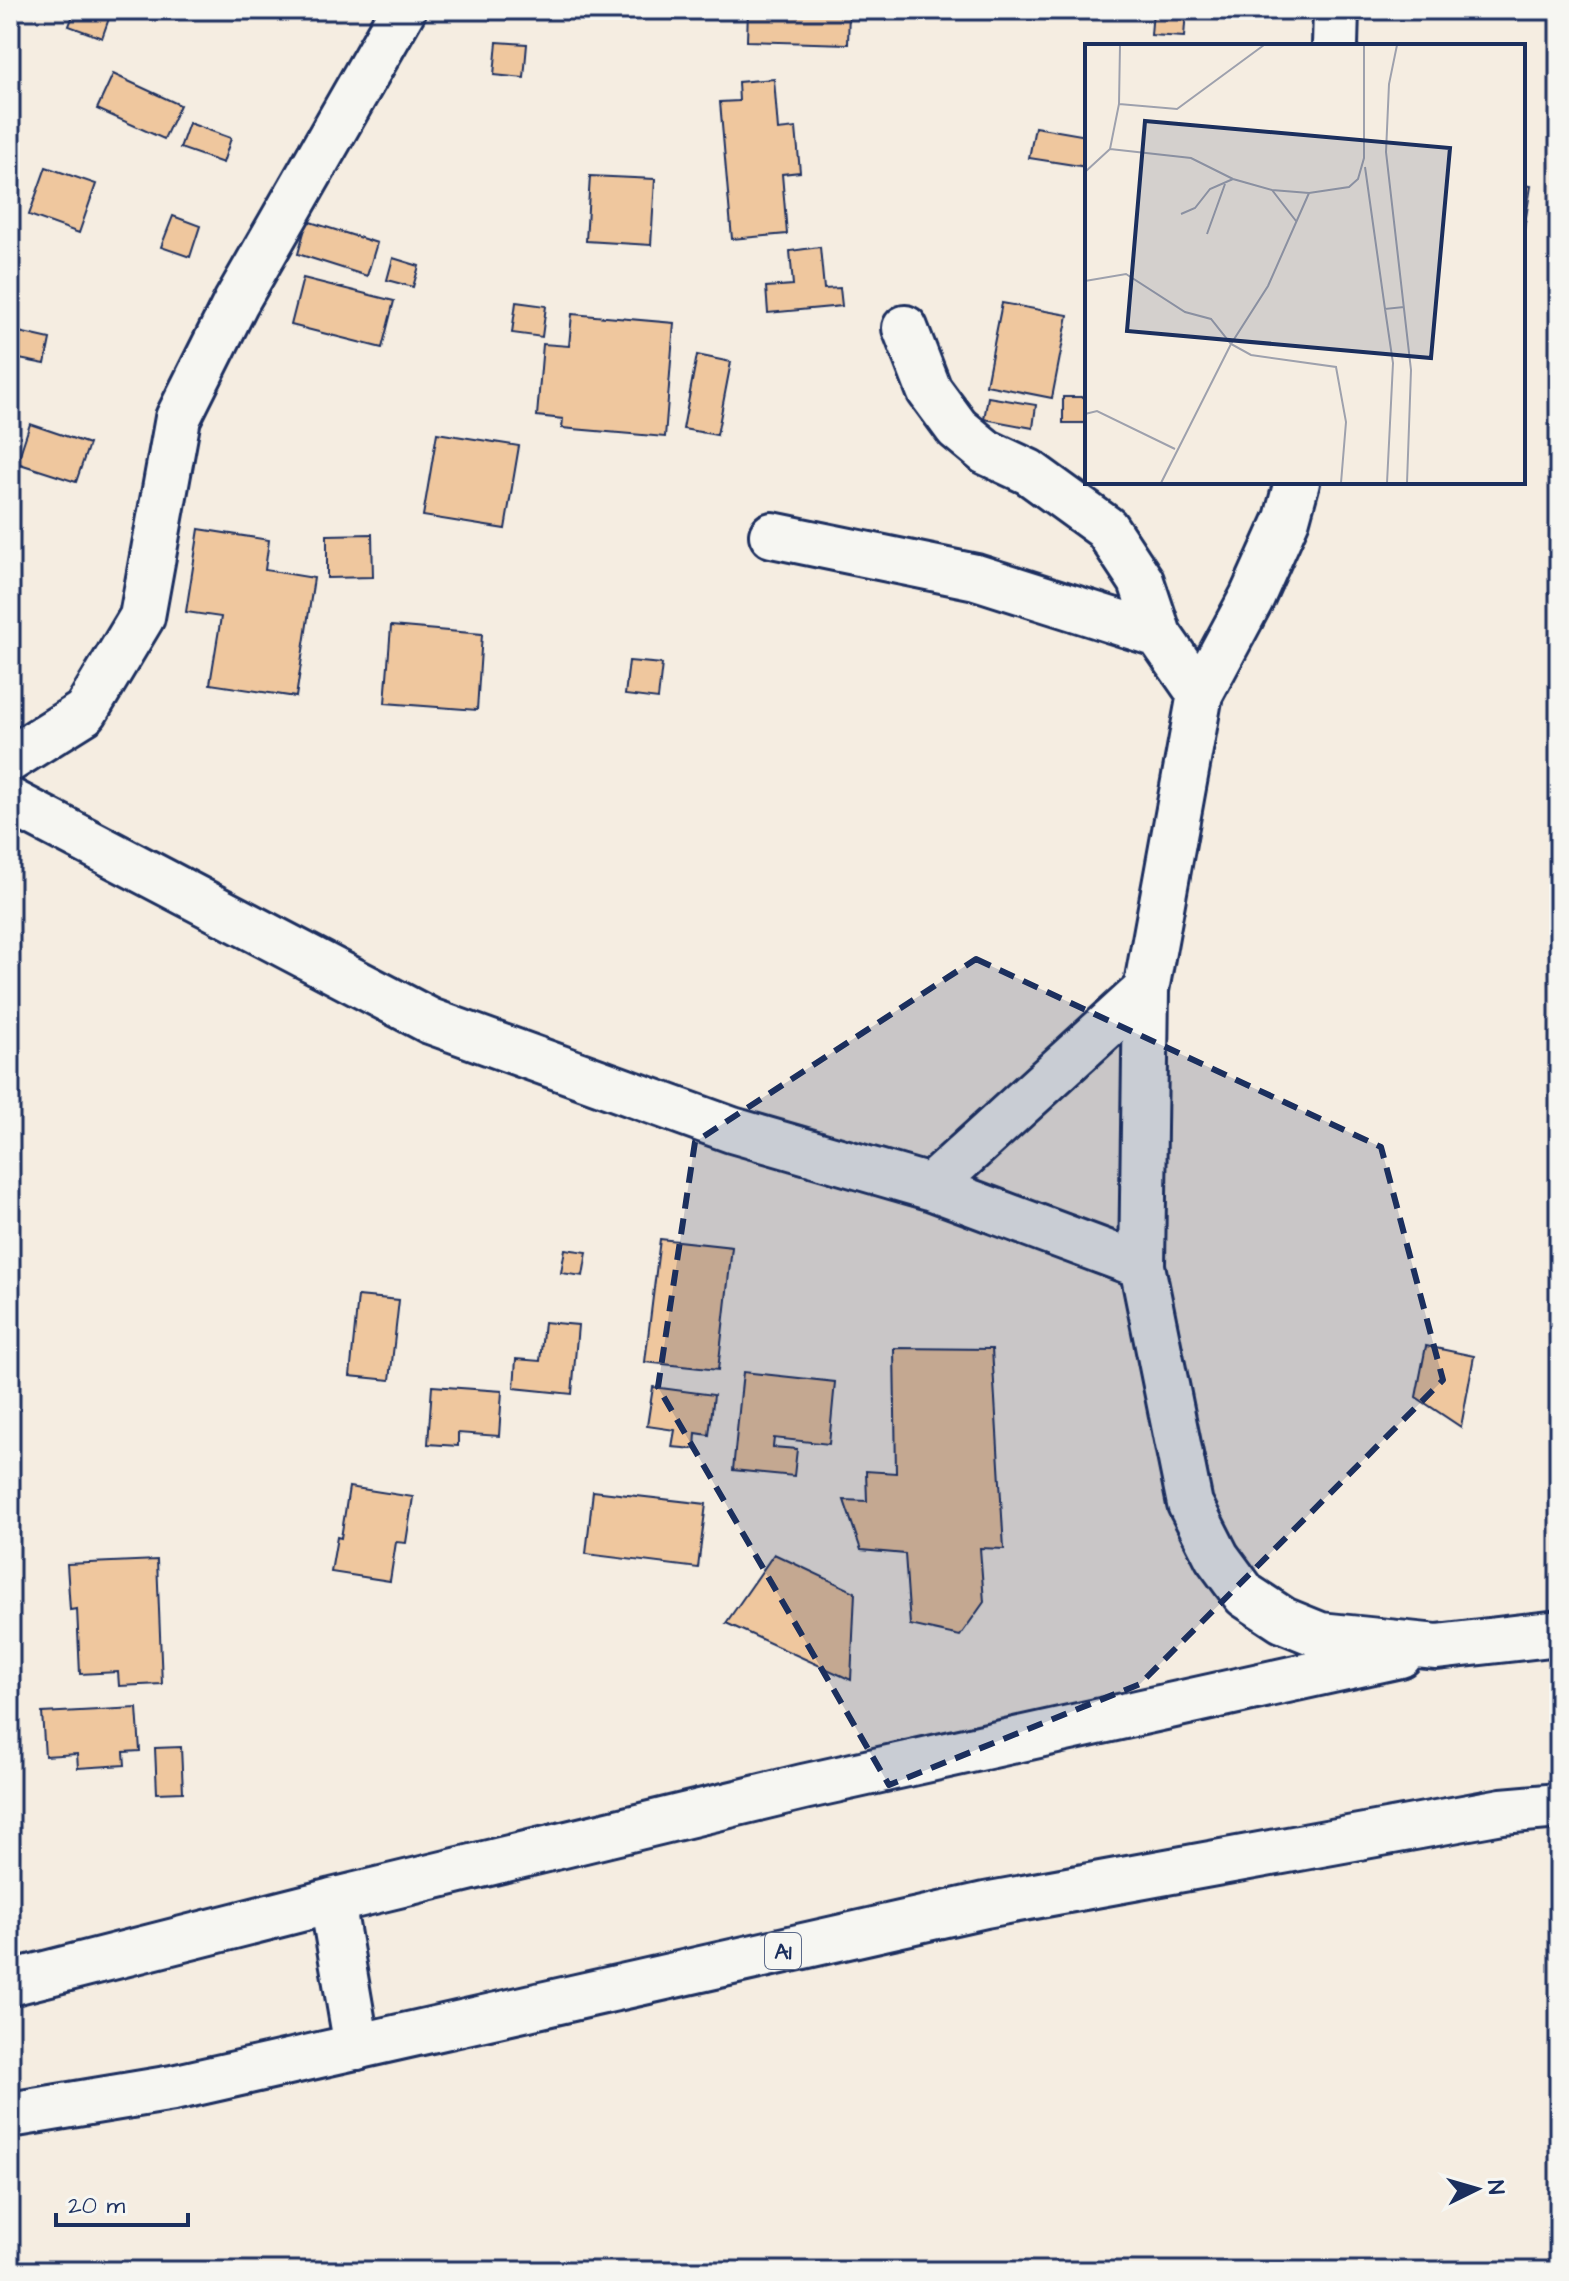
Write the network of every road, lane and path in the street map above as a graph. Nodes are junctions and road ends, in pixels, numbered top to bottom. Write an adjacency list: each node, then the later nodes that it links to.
1 (403, 10): 9 (main road)
2 (1336, 10): 3 (main road)
3 (1335, 44)
4 (905, 328): 7 (main road)
5 (1296, 484): 8 (main road)
6 (772, 535): 7 (main road)
7 (1159, 635): 8 (main road)
8 (1200, 694): 11 (main road)
9 (10, 759)
10 (10, 801): 12 (main road)
11 (1146, 990): 12 (main road); 13 (main road)
12 (930, 1187): 13 (main road)
13 (1142, 1266): 15 (main road)
14 (1559, 1633): 15 (main road)
15 (1437, 1647): 17 (main road)
16 (1559, 1806): 19 (main road, A1)
17 (332, 1901): 18 (main road); 19 (main road)
18 (10, 1983)
19 (357, 2047): 20 (main road, A1)
20 (10, 2115)

